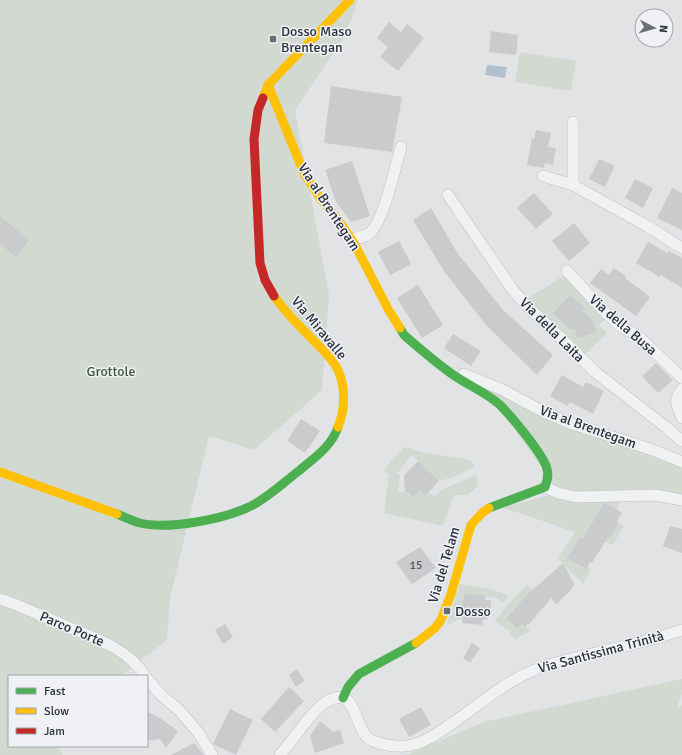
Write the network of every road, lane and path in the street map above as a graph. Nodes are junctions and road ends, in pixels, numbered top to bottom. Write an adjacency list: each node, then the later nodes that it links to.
1 (350, 0): 2 (street, Via Miravalle)
2 (268, 85): 8 (street, Via al Brentegam); 17 (street, Via Miravalle)
3 (573, 122): 6 (street)
4 (401, 147): 8 (street)
5 (543, 176): 6 (street)
6 (573, 185): 9 (street)
7 (448, 194): 15 (street, Via della Laita)
8 (351, 239): 11 (street, Via al Brentegam)
9 (682, 248)
10 (567, 271): 12 (street, Via della Busa)
11 (452, 374): 16 (street, Via al Brentegam); 18 (street, Via al Brentegam)
12 (682, 378)
13 (682, 389): 14 (street)
14 (682, 418)
15 (682, 441)
16 (682, 462)
17 (0, 472)
18 (545, 487): 19 (street); 24 (street, Via del Telam)
19 (682, 500)
20 (0, 599): 22 (street, Parco Porte)
21 (682, 630): 24 (street, Via Santissima Trinità)
22 (142, 671)
23 (148, 680): 25 (street)
24 (343, 698): 26 (street)
25 (212, 755)
26 (280, 755)

